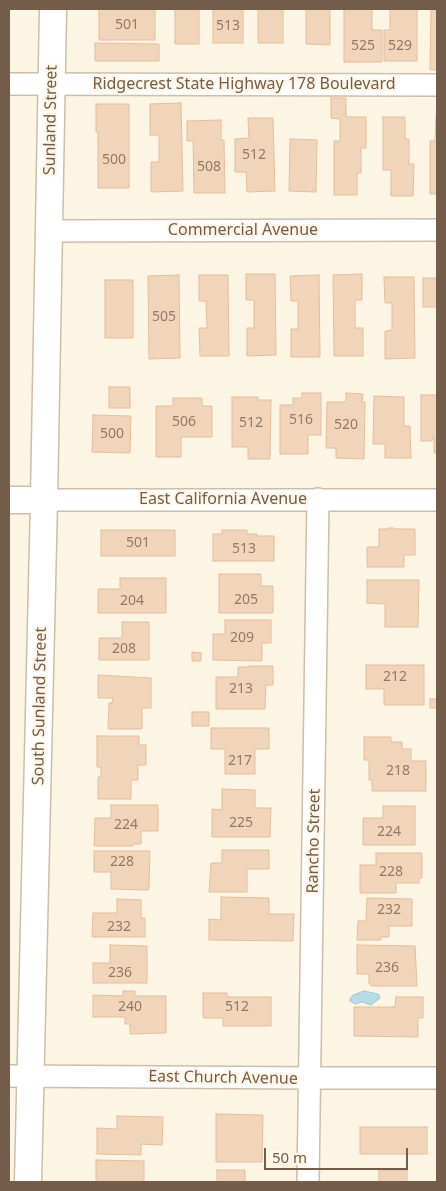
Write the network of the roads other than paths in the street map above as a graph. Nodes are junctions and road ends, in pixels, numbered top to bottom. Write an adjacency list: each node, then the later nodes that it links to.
1 (53, 9): 2 (street, Sunland Street)
2 (52, 83): 3 (street, Ridgecrest State Highway 178 Boulevard); 4 (street, Ridgecrest State Highway 178 Boulevard); 5 (street, Sunland Street)
3 (9, 84)
4 (437, 85)
5 (49, 230): 6 (street, Commercial Avenue); 9 (street, South Sunland Street)
6 (437, 230)
7 (318, 499): 9 (street, East California Avenue); 10 (street, East California Avenue); 12 (street, Rancho Street)
8 (9, 500): 9 (street, East California Avenue)
9 (44, 500): 11 (street, South Sunland Street)
10 (437, 500)
11 (20, 1076): 12 (street, East Church Avenue); 14 (street, South Sunland Street)
12 (311, 1078): 13 (street, East Church Avenue); 15 (street, Rancho Street)
13 (437, 1078)
14 (28, 1182)
15 (308, 1182)

